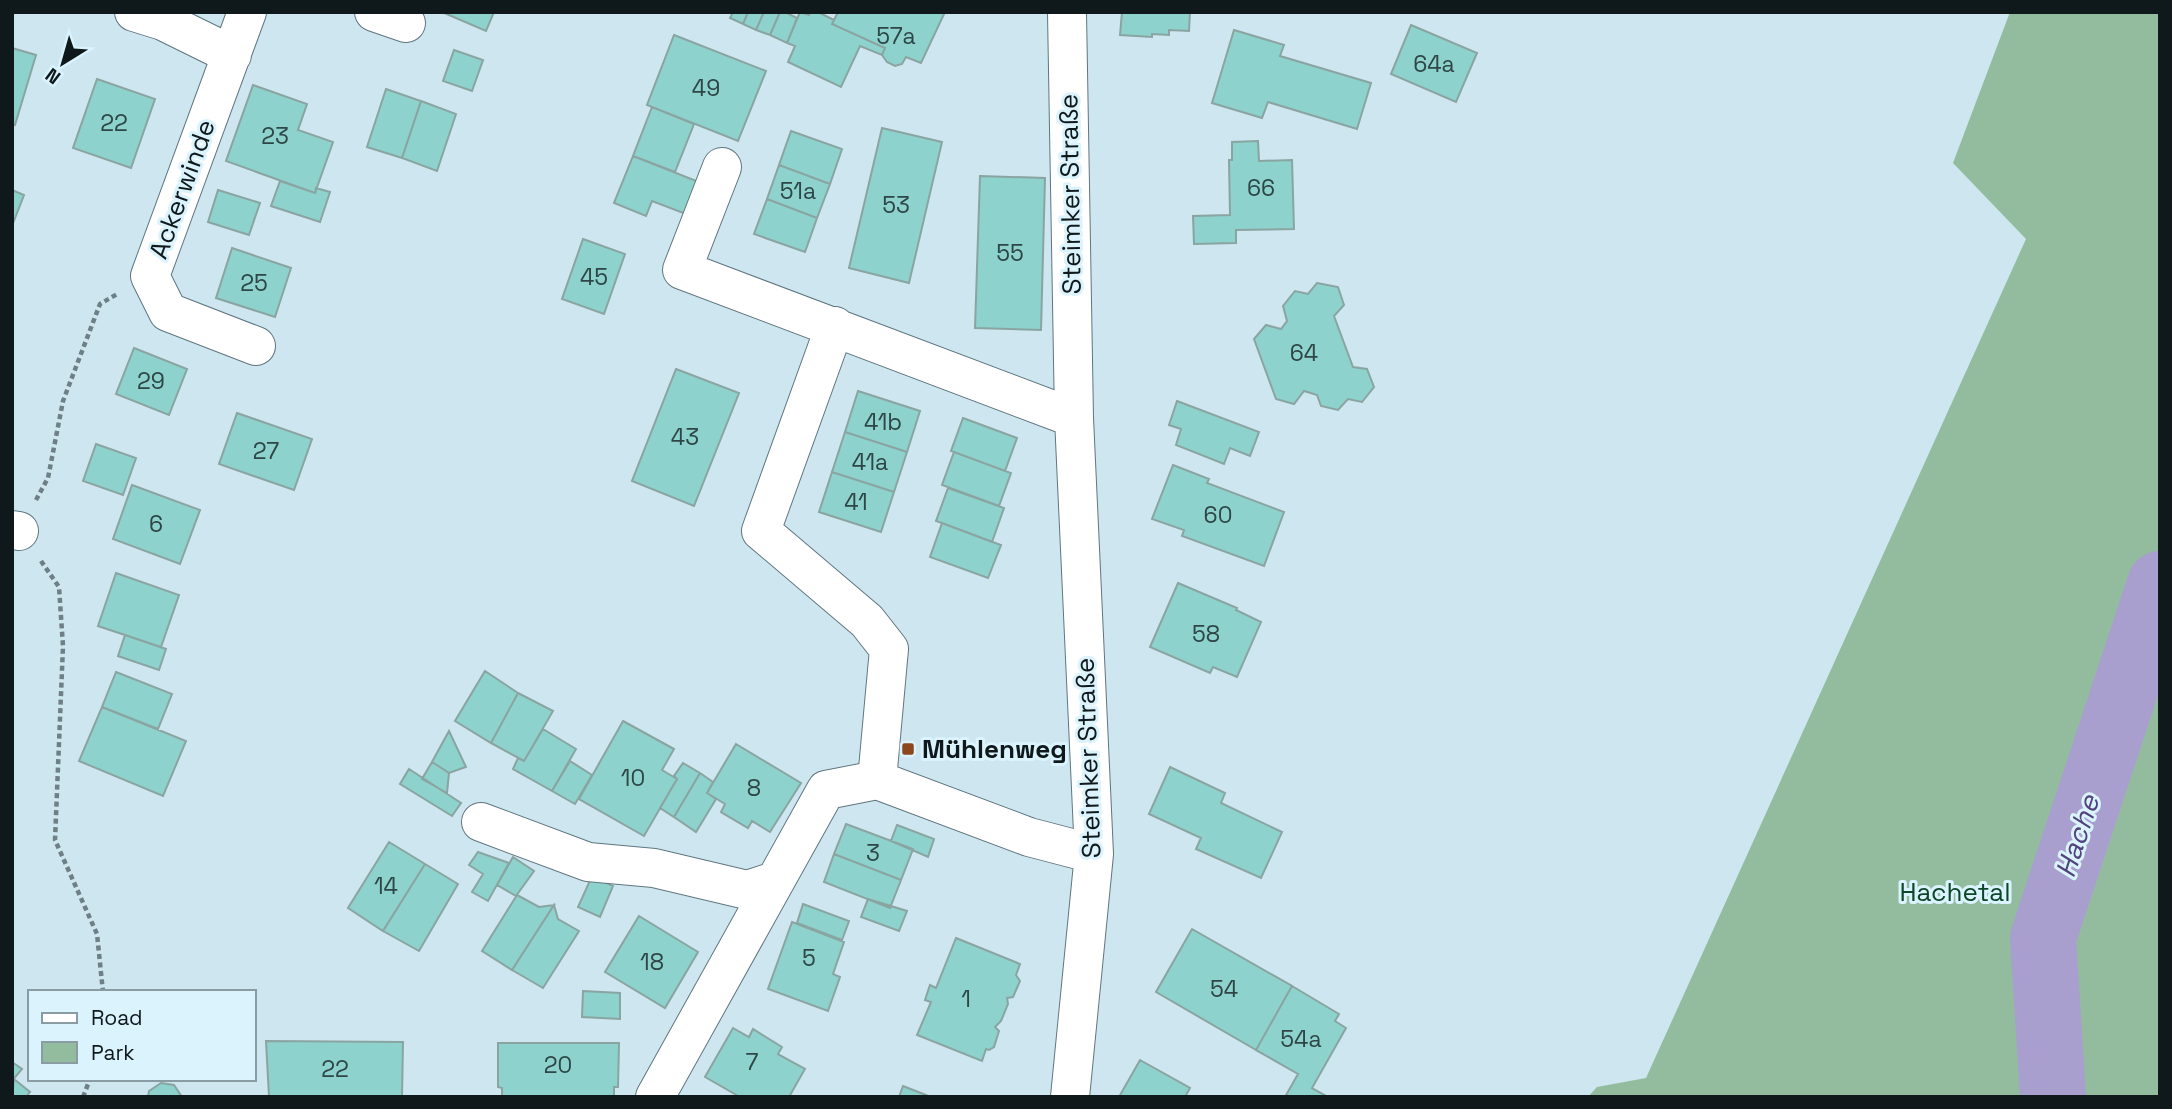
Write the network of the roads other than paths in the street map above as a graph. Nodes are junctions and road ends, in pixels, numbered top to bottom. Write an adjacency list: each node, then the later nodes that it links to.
1 (134, 12): 4 (street)
2 (247, 12): 4 (street, Ackerwinde)
3 (1067, 12): 8 (street, Steimker Straße)
4 (232, 55): 7 (street, Ackerwinde)
5 (722, 167): 6 (street)
6 (835, 326): 8 (street); 9 (street)
7 (256, 346)
8 (1074, 418): 11 (street, Steimker Straße)
9 (877, 780): 11 (street); 12 (street)
10 (481, 822): 12 (street)
11 (1094, 854): 14 (street, Steimker Straße)
12 (775, 881): 13 (street)
13 (655, 1097)
14 (1069, 1097)

